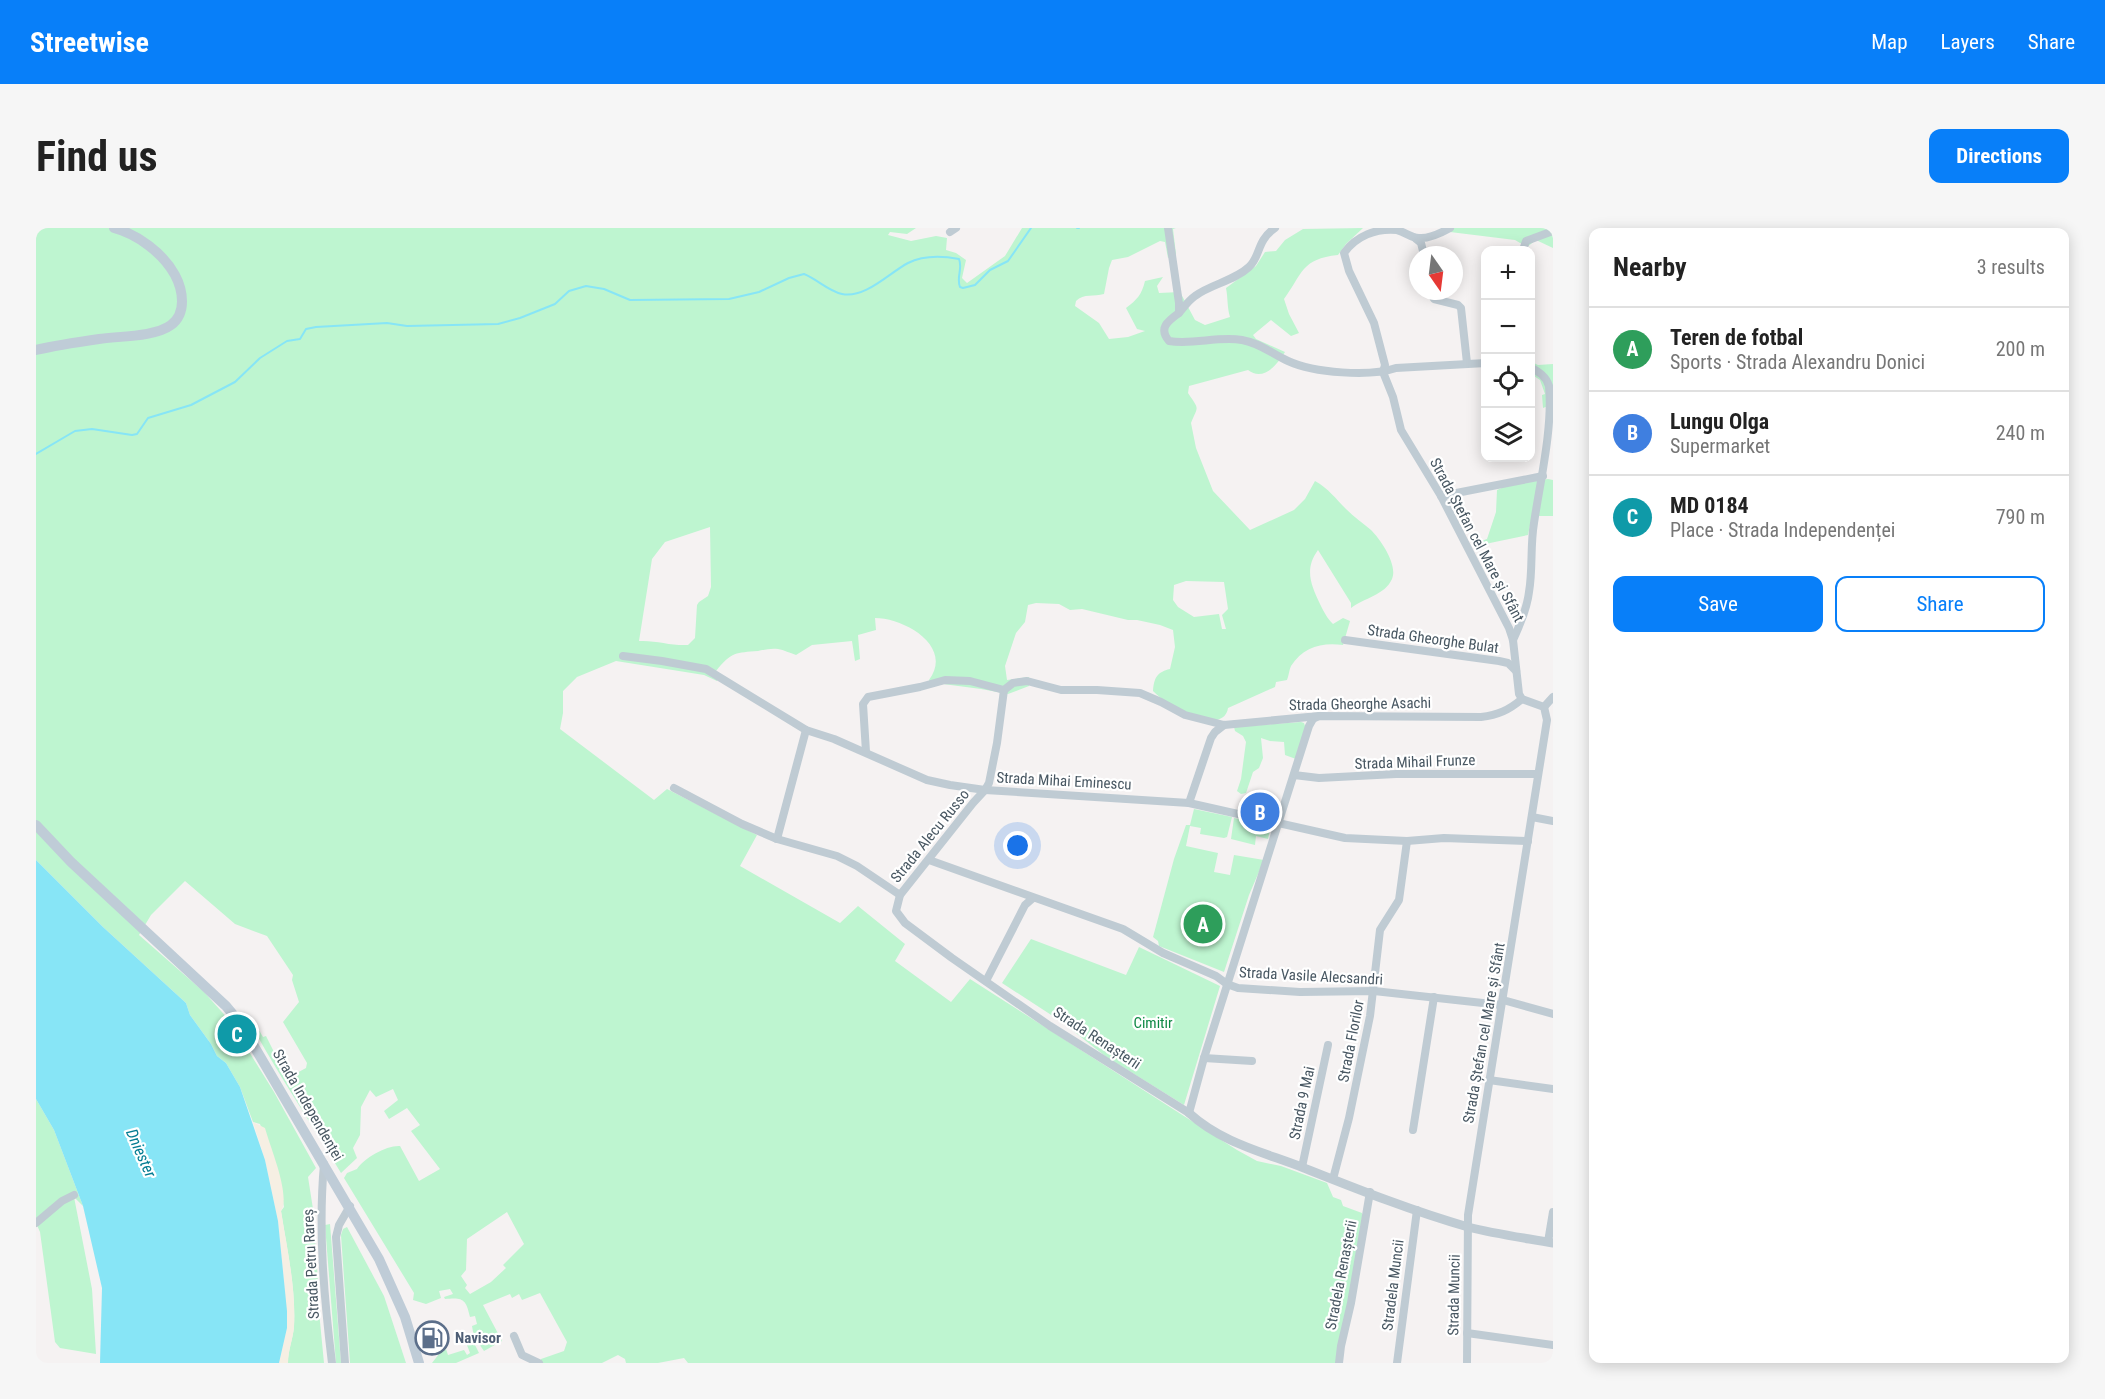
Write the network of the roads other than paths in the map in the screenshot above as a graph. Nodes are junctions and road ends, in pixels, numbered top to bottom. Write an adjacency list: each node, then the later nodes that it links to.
1 (114, 228): 11 (main road)
2 (1168, 228): 10 (street)
3 (1275, 228): 10 (street)
4 (1450, 228): 6 (street)
5 (1553, 231): 8 (street)
6 (1416, 238): 7 (street); 15 (street, Strada Ștefan cel Mare și Sfânt)
7 (1422, 246)
8 (1524, 246)
9 (1438, 300): 12 (street)
10 (1179, 313): 15 (street)
11 (36, 350)
12 (1467, 363): 13 (street); 15 (street)
13 (1481, 363)
14 (1535, 370): 16 (street)
15 (1383, 372): 18 (street, Strada Ștefan cel Mare și Sfânt)
16 (1550, 379): 17 (street)
17 (1543, 476): 18 (street); 20 (street)
18 (1442, 495): 20 (street, Strada Ștefan cel Mare și Sfânt)
19 (1345, 640): 22 (street, Strada Gheorghe Bulat)
20 (1513, 640): 22 (street, Strada Ștefan cel Mare și Sfânt)
21 (623, 656): 29 (street, Strada Mihai Eminescu)
22 (1515, 670): 25 (street, Strada Ștefan cel Mare și Sfânt)
23 (1004, 690): 28 (street, Strada Gheorghe Asachi); 30 (street); 35 (street, Strada Alecu Russo)
24 (1553, 697): 26 (street)
25 (1522, 699): 26 (street); 27 (street, Strada Gheorghe Asachi)
26 (1544, 707): 31 (street, Strada Ștefan cel Mare și Sfânt)
27 (1319, 716): 28 (street, Strada Gheorghe Asachi); 32 (street)
28 (1224, 725): 37 (street)
29 (806, 730): 30 (street, Strada Mihai Eminescu); 42 (street)
30 (866, 752): 34 (street, Strada Mihai Eminescu)
31 (1538, 774): 32 (street, Strada Mihail Frunze); 38 (street, Strada Ștefan cel Mare și Sfânt)
32 (1294, 775): 40 (street)
33 (674, 788): 42 (street)
34 (970, 788): 35 (street, Strada Mihai Eminescu); 36 (street)
35 (986, 790): 36 (street, Strada Alecu Russo); 37 (street, Strada Mihai Eminescu)
36 (973, 803): 45 (street, Strada Alecu Russo)
37 (1189, 803): 40 (street, Strada Mihai Eminescu)
38 (1532, 817): 39 (street); 44 (street, Strada Ștefan cel Mare și Sfânt)
39 (1553, 821)
40 (1279, 822): 43 (street, Strada Mihai Eminescu); 49 (street)
41 (36, 825): 61 (main road, Strada Independenței)
42 (777, 839): 46 (street)
43 (1407, 841): 44 (street, Strada Mihai Eminescu); 50 (street, Strada Florilor)
44 (1528, 841): 52 (street, Strada Ștefan cel Mare și Sfânt)
45 (929, 860): 46 (street, Strada Alecu Russo); 47 (street, Strada Vasile Alecsandri)
46 (900, 895): 48 (street, Strada Renașterii)
47 (1033, 898): 48 (street); 49 (street, Strada Vasile Alecsandri)
48 (986, 981): 59 (street, Strada Renașterii)
49 (1227, 984): 50 (street, Strada Vasile Alecsandri); 55 (street)
50 (1374, 991): 51 (street, Strada Vasile Alecsandri); 63 (street, Strada Florilor)
51 (1434, 997): 52 (street, Strada Vasile Alecsandri); 60 (street)
52 (1502, 1003): 53 (street, Strada Vasile Alecsandri); 57 (street, Strada Ștefan cel Mare și Sfânt)
53 (1553, 1014)
54 (1328, 1045): 62 (street, Strada 9 Mai)
55 (1204, 1058): 56 (street); 59 (street)
56 (1252, 1061)
57 (1489, 1080): 58 (street); 70 (street, Strada Ștefan cel Mare și Sfânt)
58 (1553, 1089)
59 (1189, 1113): 62 (street, Strada Renașterii)
60 (1413, 1130)
61 (324, 1163): 66 (main road, Strada Independenței); 75 (street, Strada Petru Rareș)
62 (1302, 1167): 63 (street, Strada Renașterii)
63 (1333, 1179): 64 (street, Strada Renașterii)
64 (1370, 1192): 67 (street, Strada Renașterii); 79 (street, Stradela Renașterii)
65 (74, 1195): 69 (street)
66 (350, 1206): 76 (street); 77 (main road, Strada Independenței)
67 (1417, 1210): 70 (street, Strada Renașterii); 80 (street, Stradela Muncii)
68 (1553, 1212): 71 (street)
69 (36, 1223)
70 (1468, 1227): 71 (street, Strada Renașterii); 72 (street, Strada Muncii)
71 (1550, 1243)
72 (1467, 1333): 74 (street); 81 (street, Strada Muncii)
73 (514, 1336): 78 (street)
74 (1553, 1345)
75 (332, 1363)
76 (345, 1363)
77 (419, 1363)
78 (539, 1363)
79 (1339, 1363)
80 (1397, 1363)
81 (1467, 1363)

